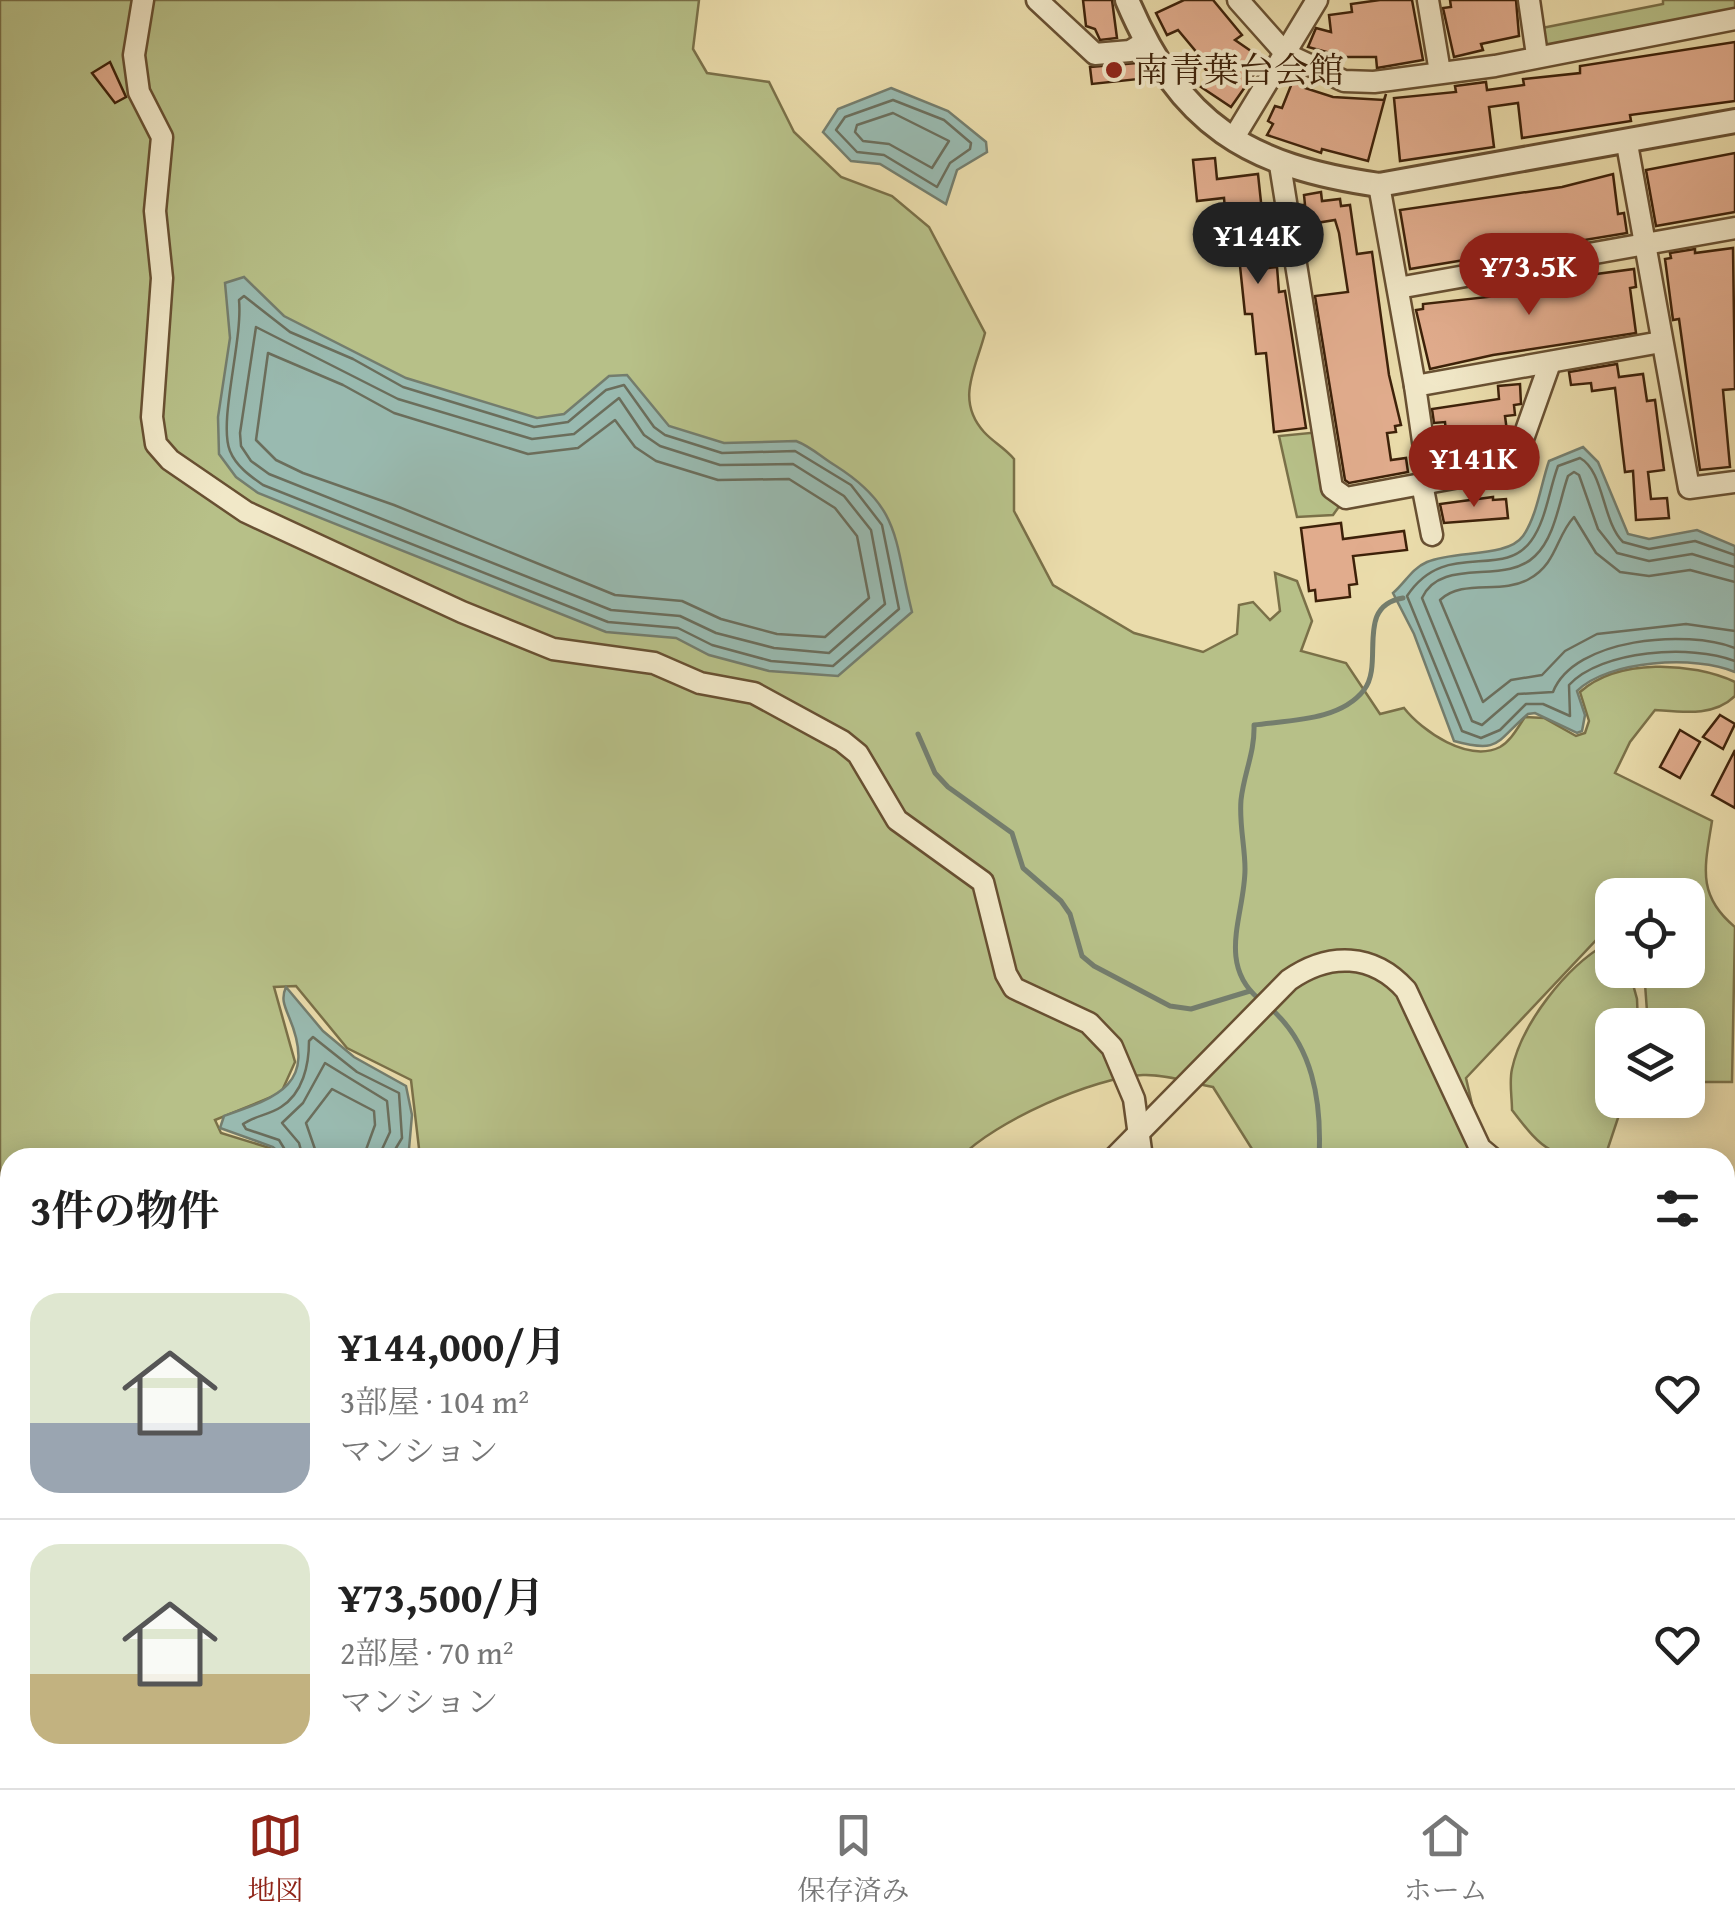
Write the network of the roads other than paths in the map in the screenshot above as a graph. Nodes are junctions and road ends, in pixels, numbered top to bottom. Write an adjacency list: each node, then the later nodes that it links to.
1 (143, 0): 27 (street)
2 (1037, 0): 9 (street)
3 (1127, 0): 9 (street)
4 (1238, 0): 10 (street)
5 (1317, 0): 10 (street)
6 (1428, 0): 12 (street)
7 (1528, 0): 11 (street)
8 (1735, 20): 11 (street)
9 (1145, 42): 14 (street)
10 (1286, 54): 12 (street); 14 (street)
11 (1537, 55): 12 (street)
12 (1440, 72)
13 (1735, 121): 15 (street)
14 (1233, 139): 16 (street)
15 (1627, 144): 17 (street); 19 (street)
16 (1280, 165): 17 (street); 25 (street)
17 (1379, 185): 20 (street)
18 (1735, 228): 19 (street)
19 (1646, 244): 20 (street); 21 (street)
20 (1398, 288): 23 (street)
21 (1661, 342): 22 (street); 24 (street)
22 (1550, 363): 23 (street); 25 (street)
23 (1414, 386): 25 (street)
24 (1735, 482)
25 (1426, 483): 26 (street)
26 (1432, 535)
27 (1137, 1132): 28 (street); 29 (street); 30 (street)
28 (1123, 1148)
29 (1140, 1148)
30 (1480, 1148)

